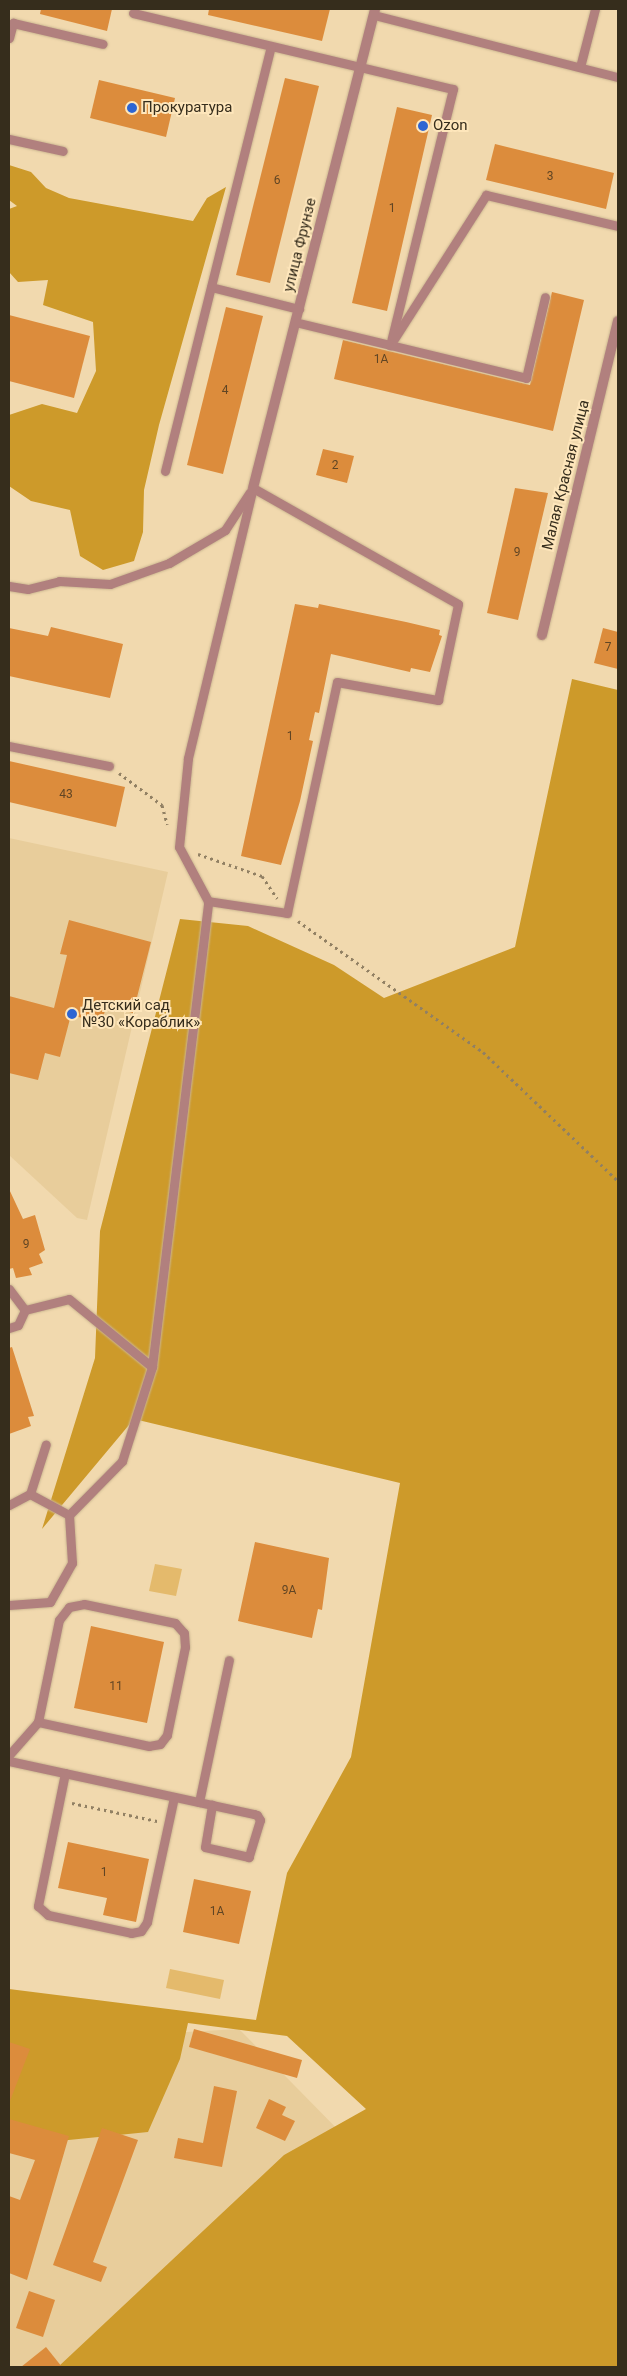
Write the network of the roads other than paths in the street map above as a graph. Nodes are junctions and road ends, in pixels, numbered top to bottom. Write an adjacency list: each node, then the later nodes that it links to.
1 (595, 9): 7 (lane)
2 (374, 12): 7 (lane); 8 (street, улица Фрунзе)
3 (133, 13): 6 (lane)
4 (9, 38): 5 (lane)
5 (103, 44)
6 (271, 47): 8 (lane); 13 (lane)
7 (580, 67): 9 (lane)
8 (360, 70): 15 (street, улица Фрунзе); 18 (lane)
9 (618, 76)
10 (9, 139): 11 (lane)
11 (63, 151)
12 (618, 226): 18 (lane)
13 (211, 287): 15 (lane); 19 (lane)
14 (545, 297): 18 (lane)
15 (299, 309): 17 (street, улица Фрунзе)
16 (618, 321): 22 (street, Малая Красная улица)
17 (295, 322): 18 (lane); 20 (street, улица Фрунзе)
18 (390, 345)
19 (165, 471)
20 (253, 488): 21 (lane); 25 (lane); 25 (lane)
21 (9, 586)
22 (542, 635)
23 (9, 746): 24 (lane)
24 (109, 766)
25 (208, 900): 29 (lane)
26 (9, 1289): 27 (lane)
27 (25, 1310): 28 (lane); 29 (lane)
28 (9, 1328)
29 (152, 1367): 33 (lane)
30 (46, 1444): 31 (lane)
31 (30, 1494): 32 (lane); 33 (lane)
32 (9, 1504)
33 (69, 1515): 34 (lane)
34 (9, 1605)
35 (229, 1660): 41 (lane)
36 (38, 1722): 36 (lane); 37 (lane)
37 (9, 1755)
38 (9, 1761): 39 (lane)
39 (65, 1773): 40 (lane); 40 (lane)
40 (174, 1797): 41 (lane)
41 (199, 1802): 42 (lane)
42 (212, 1805): 42 (lane)

